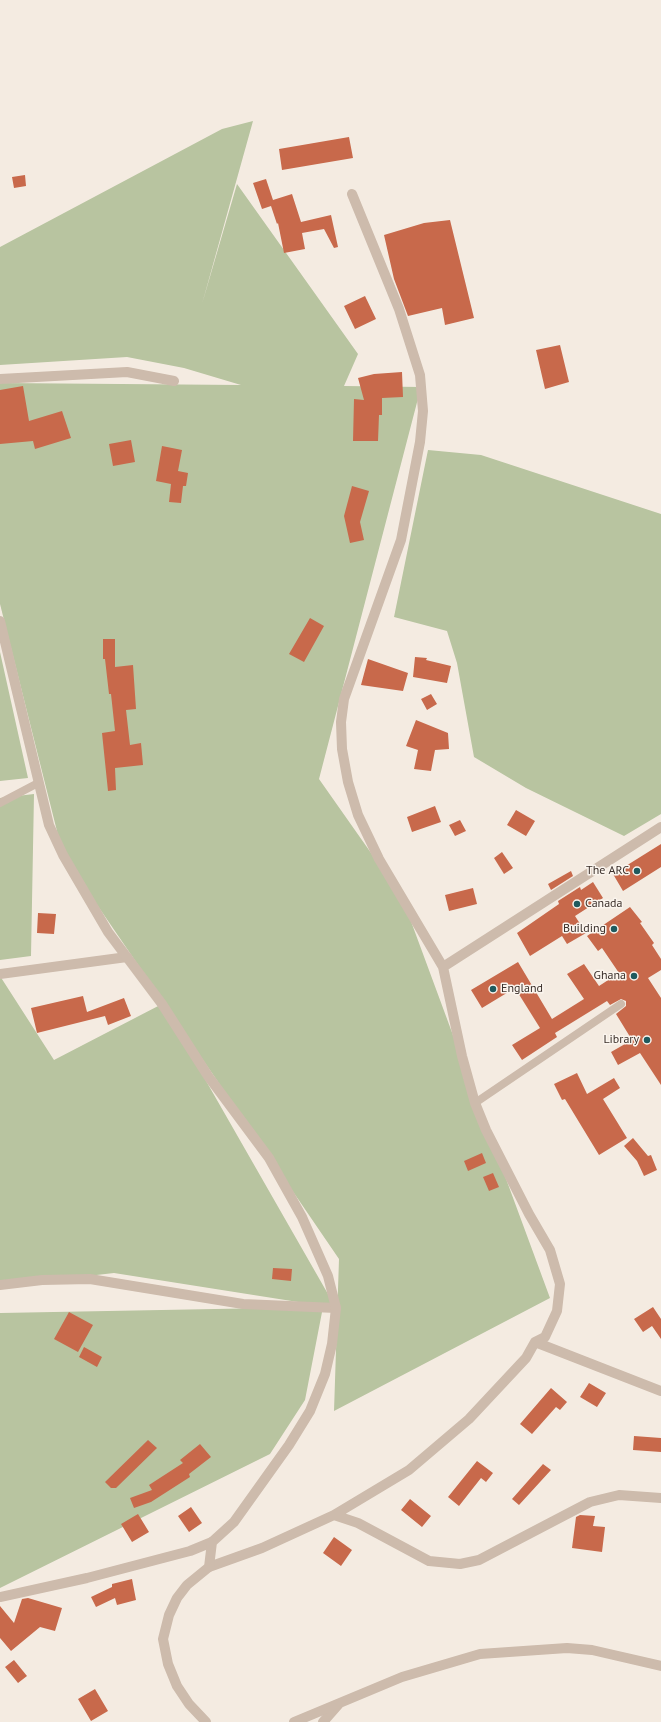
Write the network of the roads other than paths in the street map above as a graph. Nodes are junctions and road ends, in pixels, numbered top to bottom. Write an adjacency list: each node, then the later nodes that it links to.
1 (352, 194): 9 (street)
2 (0, 379): 3 (street)
3 (174, 381)
4 (0, 621): 5 (street)
5 (38, 783): 6 (lane); 8 (street)
6 (0, 803)
7 (661, 827): 9 (street)
8 (127, 957): 10 (street); 14 (street)
9 (444, 967): 12 (street)
10 (0, 974)
11 (621, 1004): 12 (lane)
12 (475, 1104): 15 (street)
13 (0, 1285): 14 (street)
14 (336, 1308): 19 (street)
15 (535, 1342): 16 (street); 18 (street)
16 (661, 1391)
17 (661, 1498): 18 (street)
18 (334, 1515): 20 (street)
19 (212, 1542): 20 (street); 21 (street)
20 (210, 1567): 24 (street)
21 (0, 1597)
22 (661, 1666): 23 (street)
23 (338, 1705): 25 (street); 26 (street)
24 (206, 1722)
25 (294, 1722)
26 (323, 1722)

